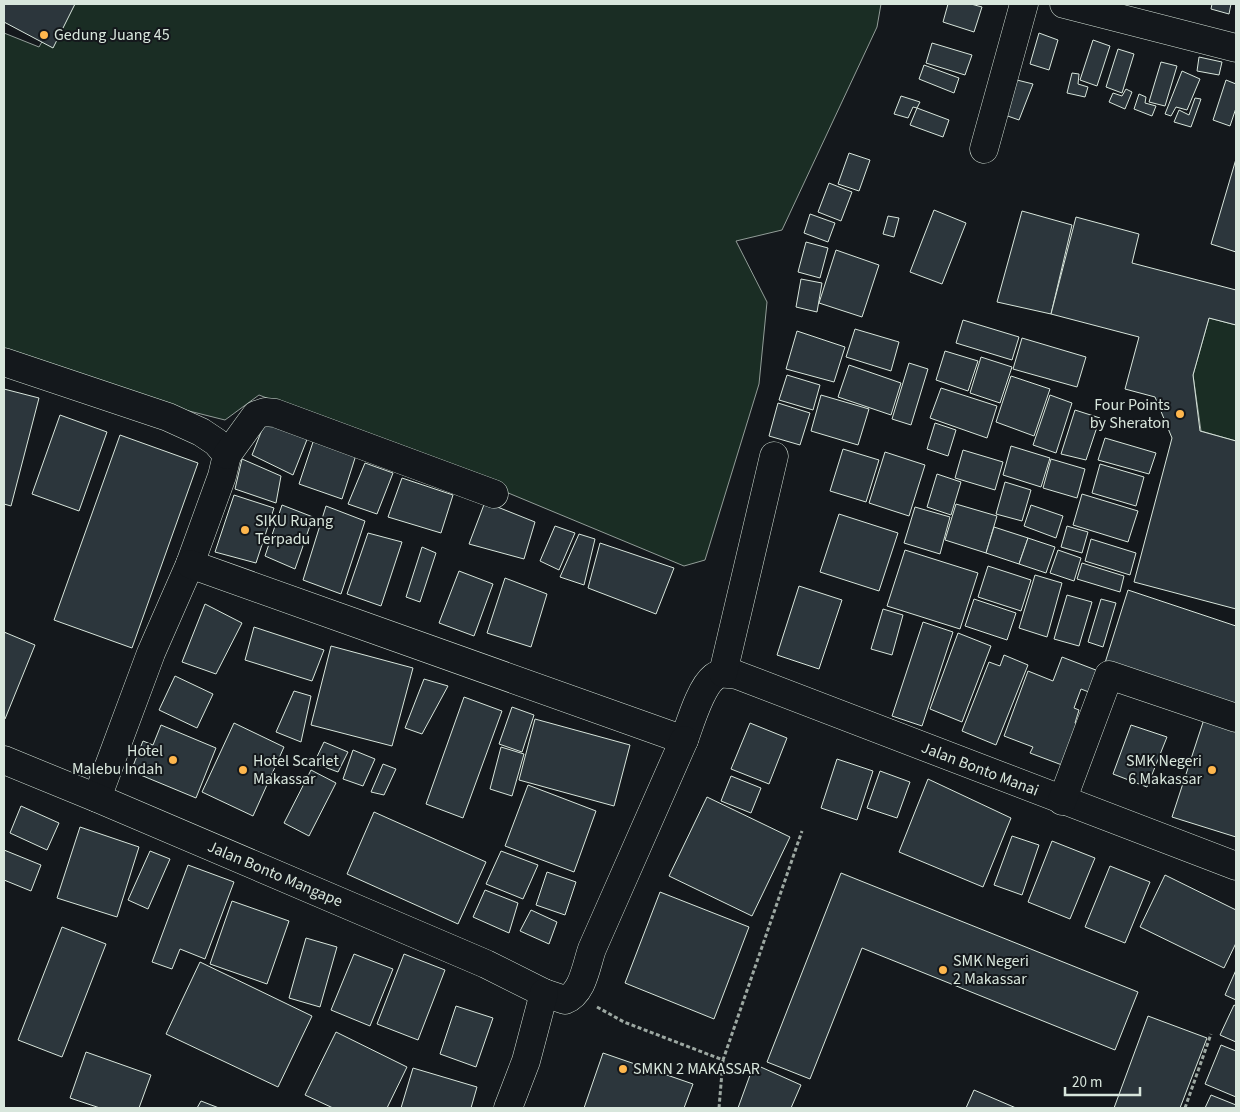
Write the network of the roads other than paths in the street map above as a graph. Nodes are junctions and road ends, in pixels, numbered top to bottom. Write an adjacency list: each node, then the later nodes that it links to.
1 (1024, 4): 4 (street)
2 (1064, 4): 3 (street)
3 (1236, 48)
4 (984, 149)
5 (4, 362): 6 (street)
6 (227, 455): 8 (street); 9 (street)
7 (774, 456): 10 (street)
8 (494, 494)
9 (190, 564): 12 (street); 14 (street)
10 (723, 673): 12 (street); 15 (street, Jalan Bonto Manai)
11 (1236, 718): 15 (street)
12 (684, 740): 17 (street, Jalan Bonto Mangape)
13 (4, 760): 14 (street, Jalan Bonto Mangape)
14 (98, 798): 17 (street, Jalan Bonto Mangape)
15 (1062, 800): 16 (street, Jalan Bonto Manai)
16 (1236, 866)
17 (544, 993): 18 (street)
18 (508, 1108)

